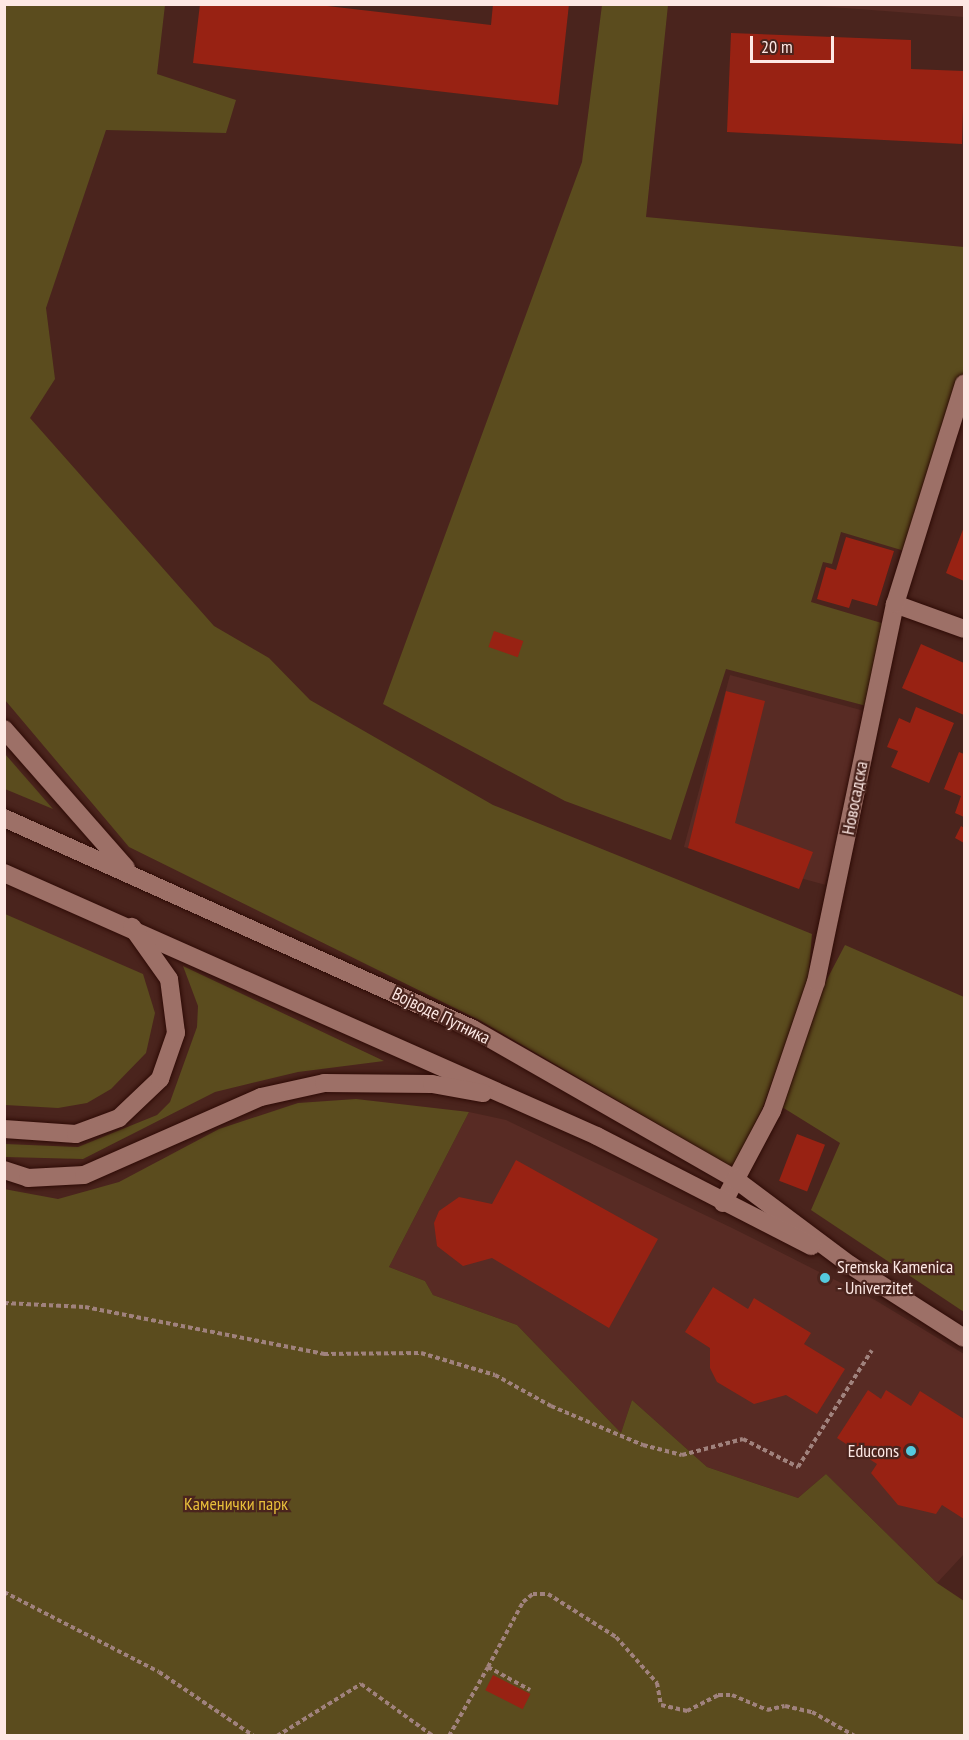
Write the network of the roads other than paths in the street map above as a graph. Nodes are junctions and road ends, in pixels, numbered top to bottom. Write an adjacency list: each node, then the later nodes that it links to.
1 (964, 384): 2 (main road, Новосадска)
2 (895, 604): 3 (main road); 12 (main road, Новосадска)
3 (964, 629)
4 (4, 729): 7 (main road)
5 (4, 818): 7 (main road, Војводе Путника)
6 (4, 873): 8 (main road, Војводе Путника)
7 (131, 873): 12 (main road, Војводе Путника)
8 (131, 926): 9 (main road, Војводе Путника); 10 (main road)
9 (511, 1098): 11 (main road); 13 (main road, Војводе Путника)
10 (4, 1129)
11 (4, 1170)
12 (735, 1179): 13 (main road, Новосадска); 14 (main road, Војводе Путника)
13 (723, 1203): 14 (main road, Војводе Путника)
14 (850, 1265): 15 (main road, Војводе Путника)
15 (964, 1338)

